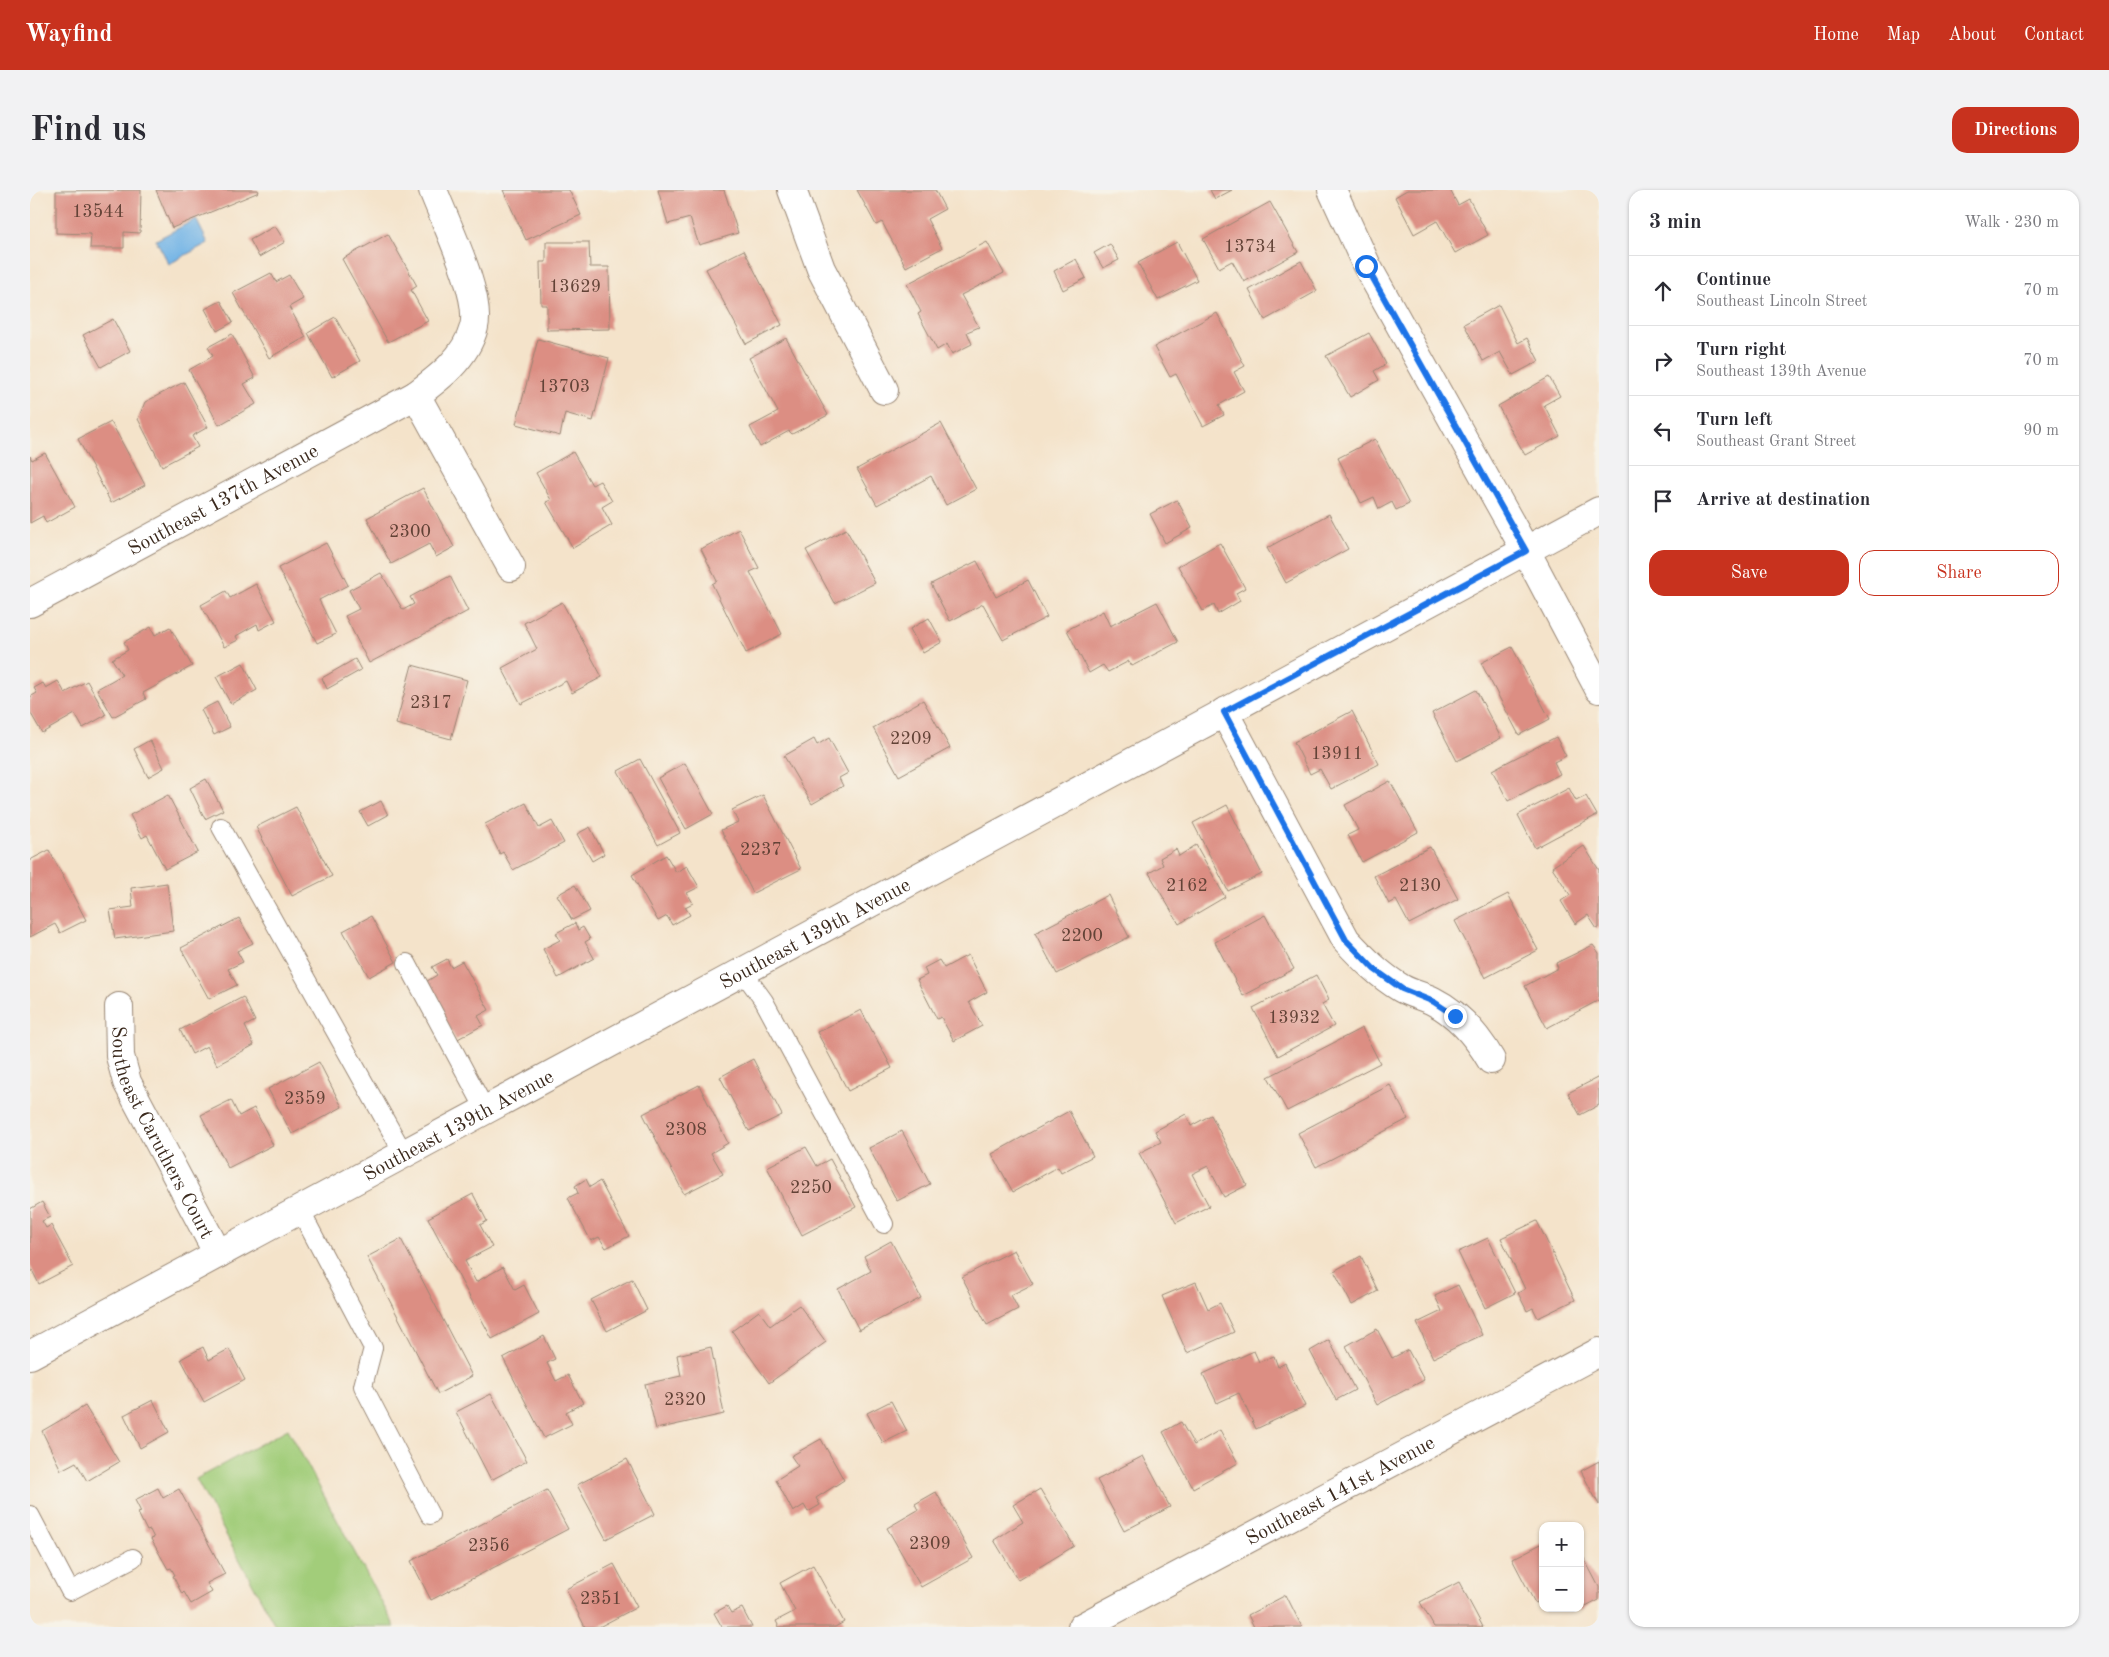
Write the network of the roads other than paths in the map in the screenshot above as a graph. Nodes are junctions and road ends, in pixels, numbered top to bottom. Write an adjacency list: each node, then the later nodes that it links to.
1 (432, 190): 5 (street, Southeast 137th Avenue)
2 (792, 190): 4 (street)
3 (1332, 190): 7 (street)
4 (884, 390)
5 (416, 395): 8 (street); 9 (street, Southeast 137th Avenue)
6 (1599, 511): 7 (street, Southeast 139th Avenue)
7 (1526, 551): 10 (street); 11 (street, Southeast 139th Avenue)
8 (511, 567)
9 (30, 603)
10 (1599, 689)
11 (1224, 712): 14 (street, Southeast 139th Avenue); 16 (street)
12 (221, 827): 18 (lane)
13 (407, 962): 17 (lane)
14 (743, 972): 17 (street, Southeast 139th Avenue); 20 (lane)
15 (119, 1007): 21 (street, Southeast Caruthers Court)
16 (1491, 1060)
17 (486, 1111): 18 (street, Southeast 139th Avenue)
18 (404, 1154): 19 (street, Southeast 139th Avenue)
19 (300, 1210): 21 (street, Southeast 139th Avenue); 25 (lane)
20 (884, 1224)
21 (218, 1254): 23 (street, Southeast 139th Avenue)
22 (1599, 1352): 27 (street, Southeast 141st Avenue)
23 (30, 1355)
24 (30, 1515): 26 (lane)
25 (430, 1515)
26 (133, 1558)
27 (1082, 1627)

